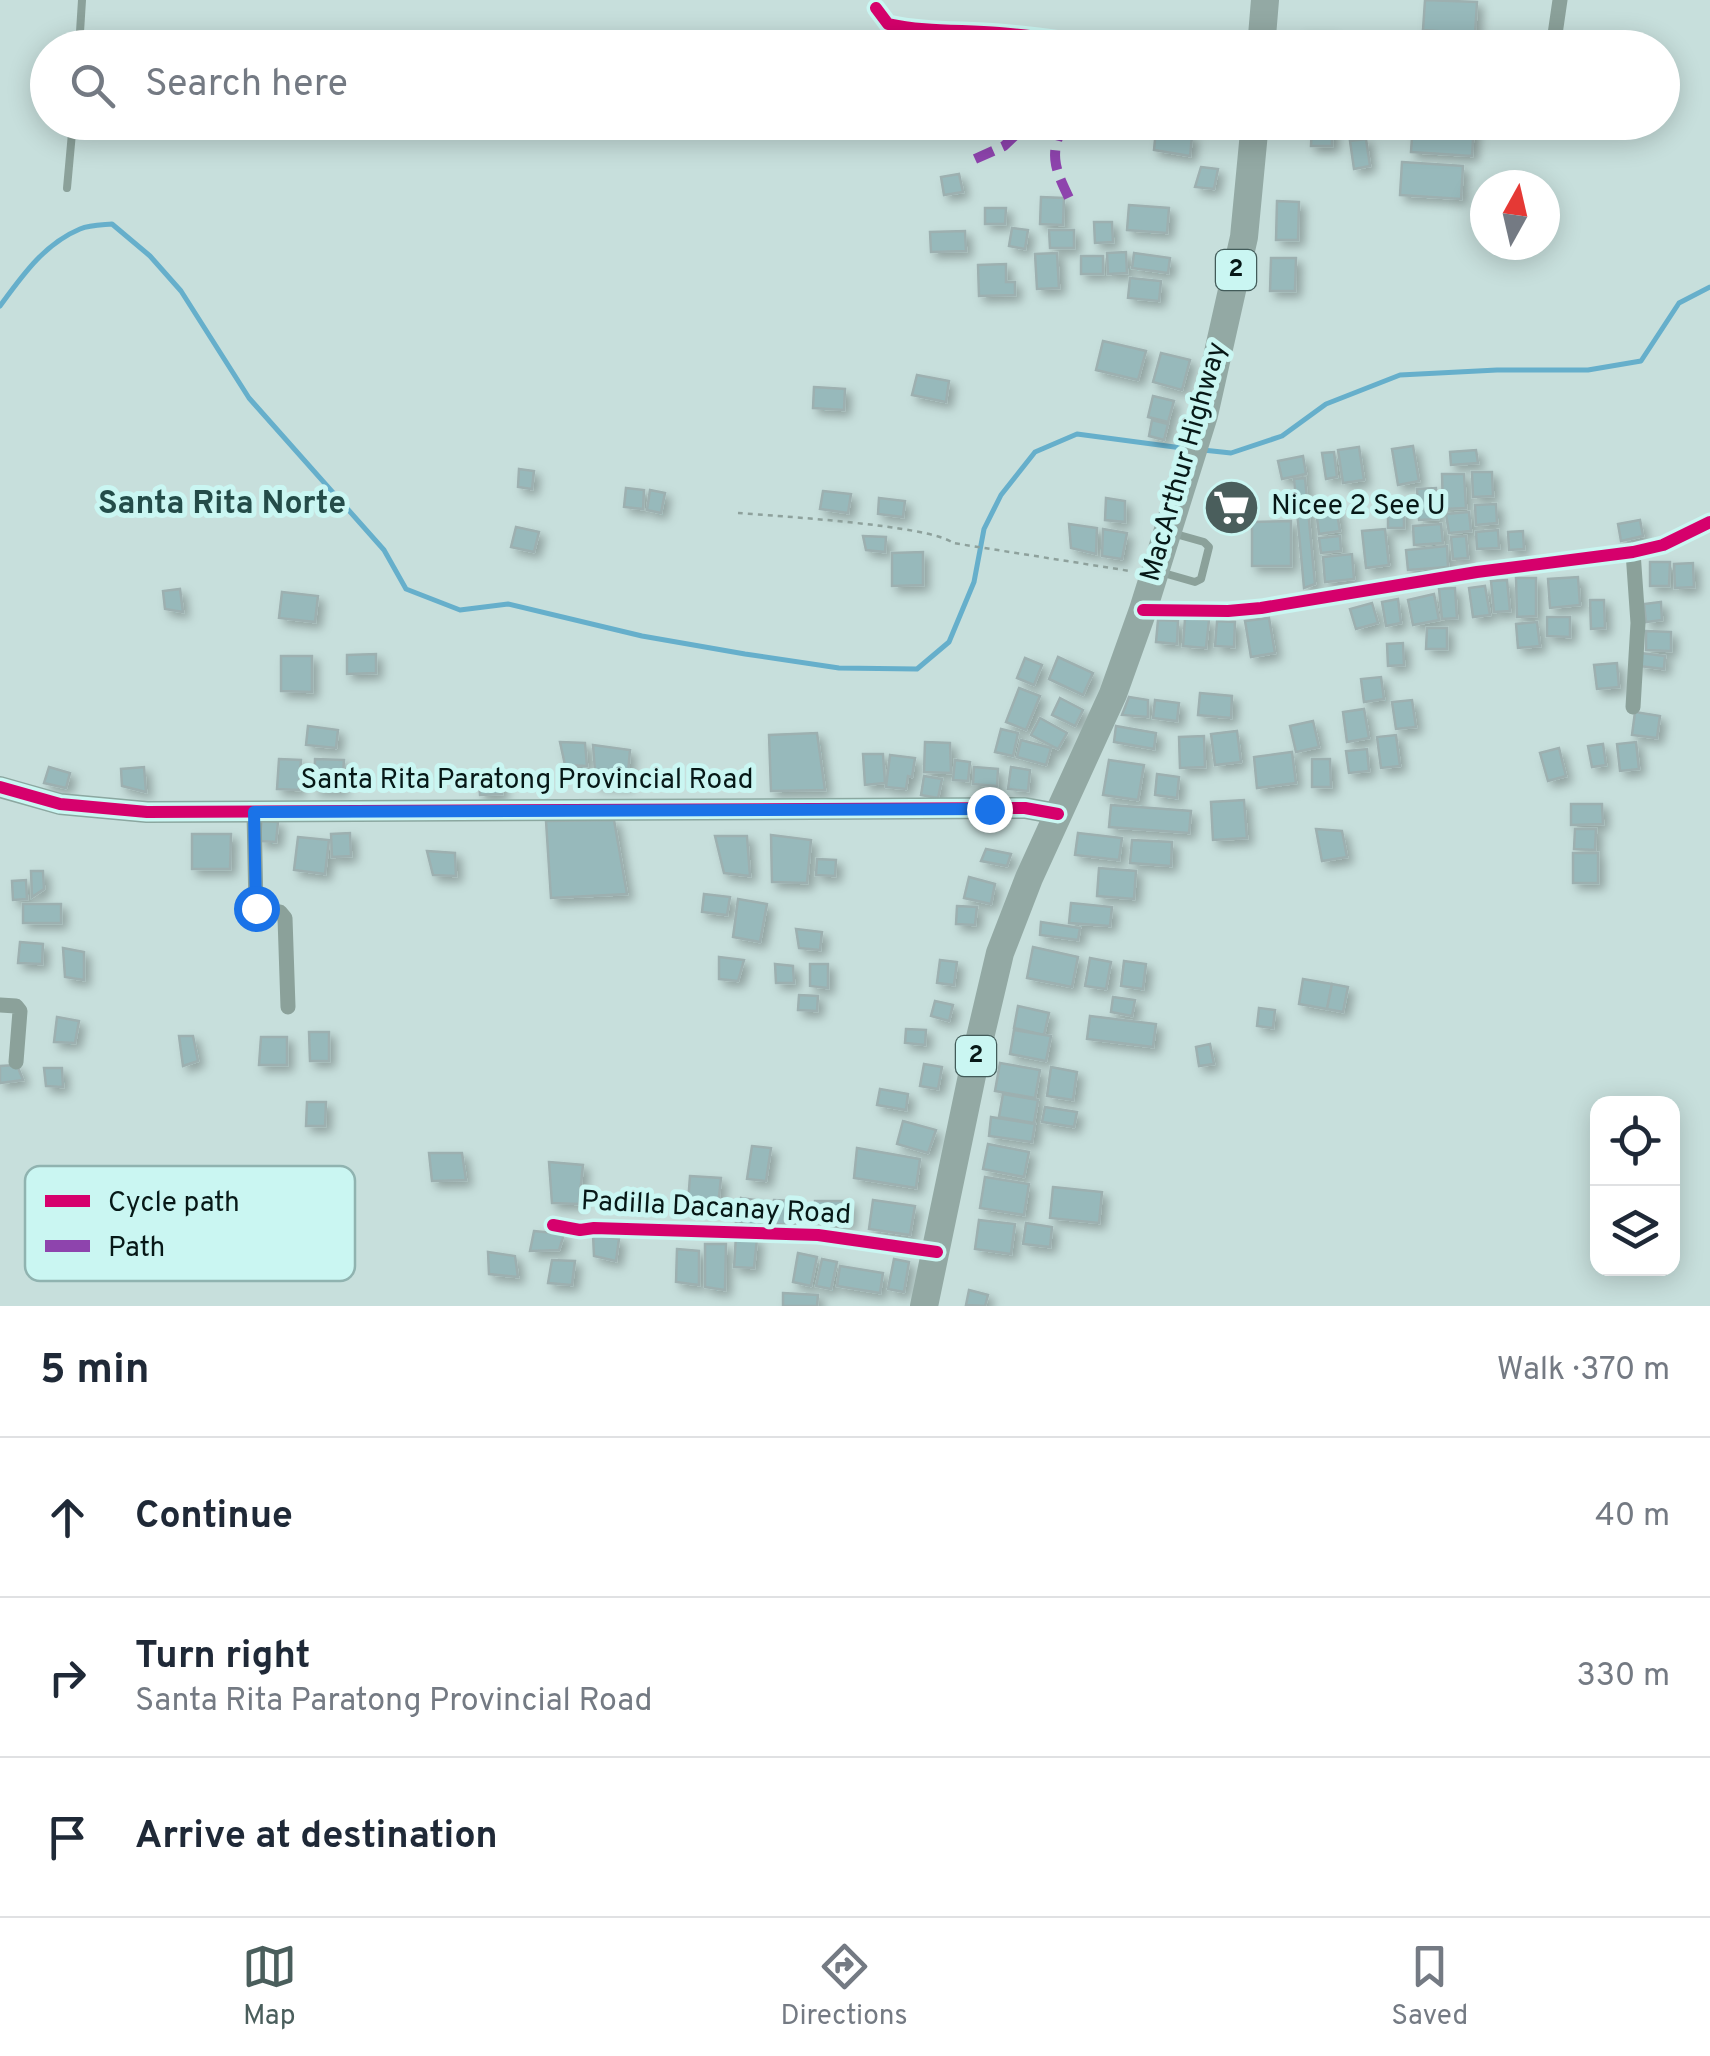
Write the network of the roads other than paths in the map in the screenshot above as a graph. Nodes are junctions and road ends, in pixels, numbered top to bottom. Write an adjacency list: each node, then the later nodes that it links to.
1 (82, 0): 5 (lane)
2 (1265, 0): 7 (highway)
3 (1560, 0): 8 (street)
4 (876, 4): 6 (street)
5 (80, 30)
6 (942, 30)
7 (1263, 30)
8 (1556, 30)
9 (72, 140): 11 (lane)
10 (1254, 140): 13 (highway, MacArthur Highway / 2)
11 (68, 188)
12 (1710, 522): 14 (street)
13 (1168, 532): 15 (highway, MacArthur Highway / 2); 15 (lane)
14 (1633, 552): 16 (street); 17 (street)
15 (1154, 574): 16 (highway, MacArthur Highway / 2)
16 (1143, 610): 20 (highway, MacArthur Highway / 2)
17 (1633, 707)
18 (0, 787): 19 (street, Santa Rita Paratong Provincial Road)
19 (254, 812): 20 (street, Santa Rita Paratong Provincial Road); 22 (street)
20 (1058, 814): 25 (highway, MacArthur Highway / 2)
21 (0, 1005): 23 (street)
22 (288, 1006)
23 (16, 1062)
24 (553, 1225): 25 (street, Padilla Dacanay Road)
25 (937, 1252): 26 (highway, MacArthur Highway / 2)
26 (924, 1306)

